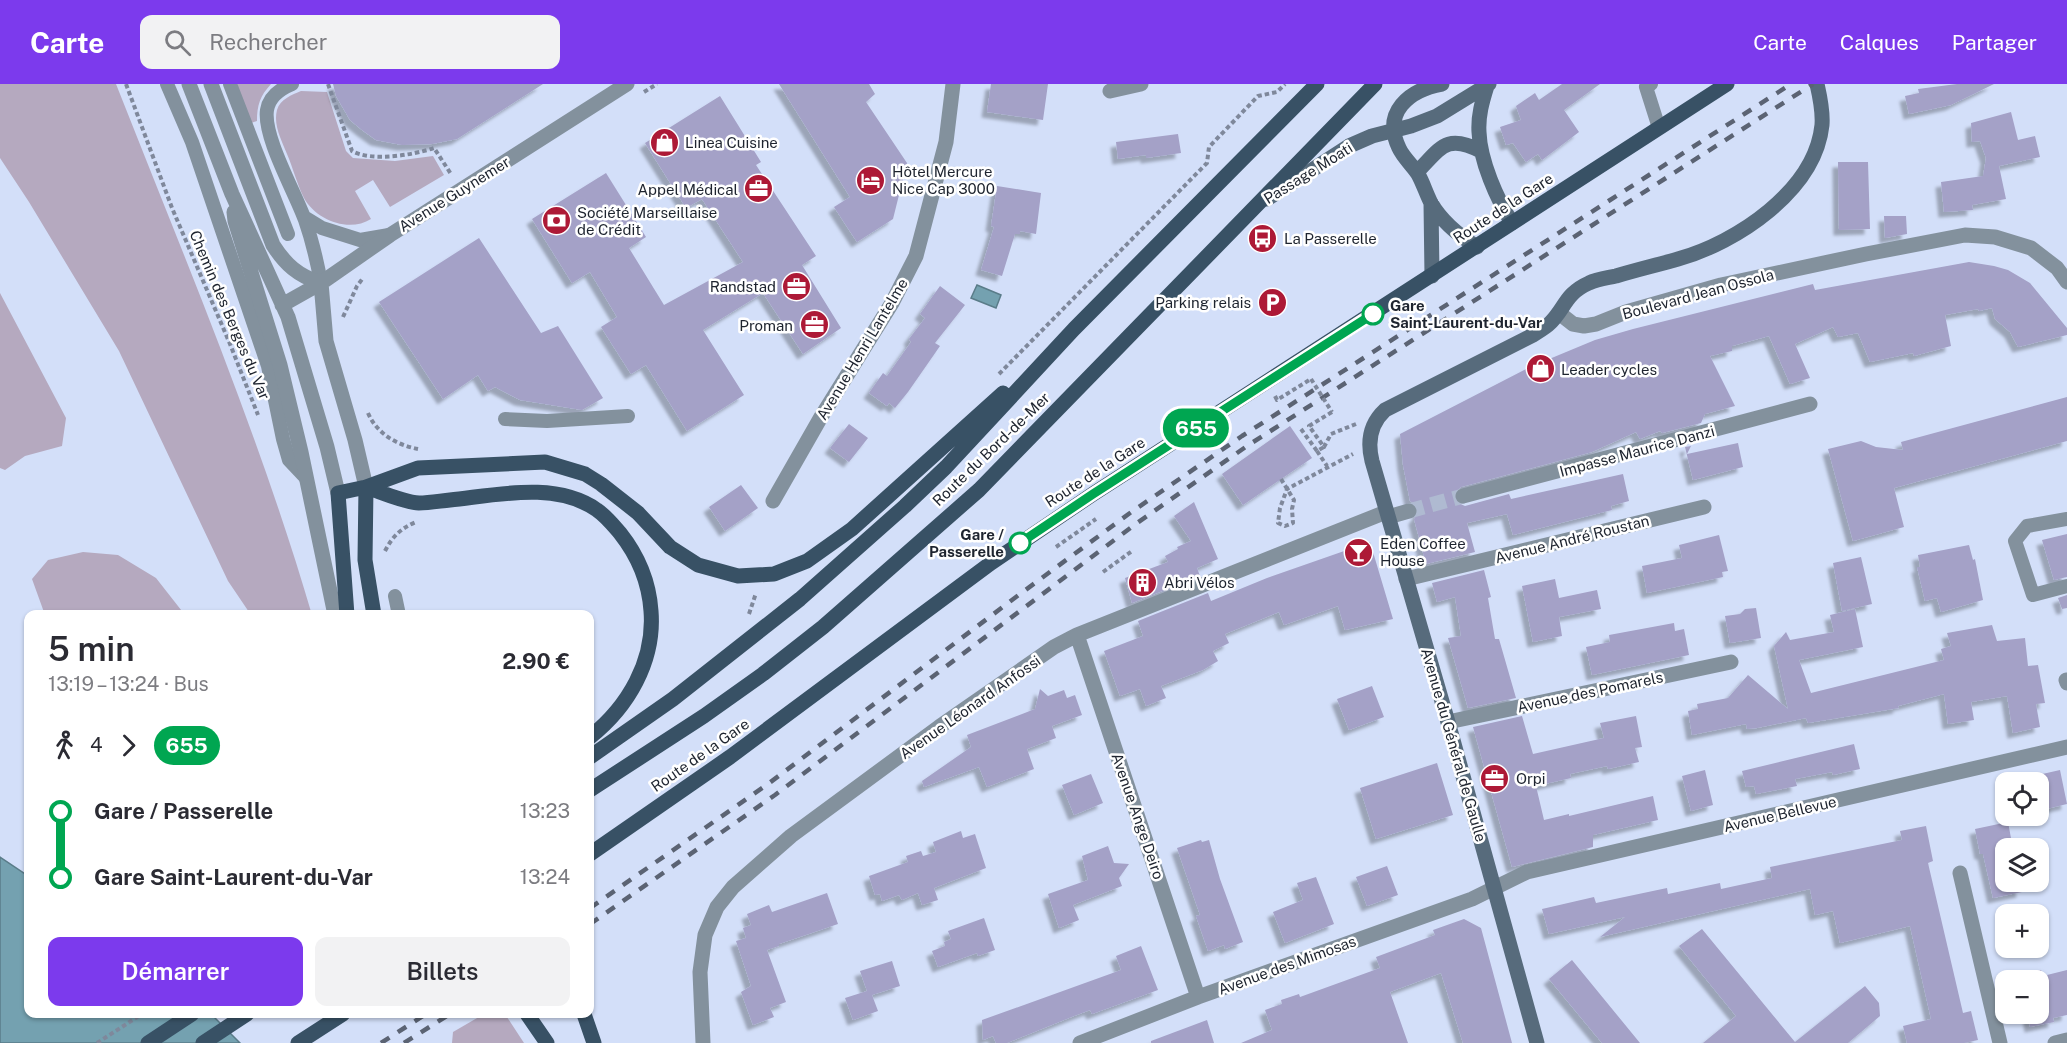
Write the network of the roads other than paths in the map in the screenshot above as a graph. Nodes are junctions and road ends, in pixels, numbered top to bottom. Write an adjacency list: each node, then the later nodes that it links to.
1 (167, 84): 38 (lane)
2 (189, 84): 21 (street)
3 (211, 84): 31 (street)
4 (230, 84): 26 (lane)
5 (291, 84): 24 (lane)
6 (627, 84): 27 (street, Avenue Guynemer)
7 (953, 84): 42 (street, Avenue Henri Lantelme)
8 (1141, 84): 16 (street)
9 (1317, 84): 34 (main road, Route du Bord-de-Mer)
10 (1375, 84): 23 (main road, Route du Bord-de-Mer)
11 (1442, 84): 18 (main road)
12 (1651, 84): 17 (lane)
13 (1727, 84): 17 (main road, Route de la Gare)
14 (1817, 84): 33 (main road)
15 (1488, 85): 18 (main road, Passage Moati); 19 (main road, Passage Moati)
16 (1110, 92)
17 (1659, 128): 25 (main road, Route de la Gare)
18 (1394, 131): 20 (main road); 23 (main road, Passage Moati)
19 (1481, 152): 20 (main road); 25 (main road, Passage Moati)
20 (1417, 172): 22 (main road)
21 (232, 194): 32 (street); 38 (street)
22 (1431, 203): 28 (main road); 29 (main road)
23 (1256, 206): 60 (main road, Route du Bord-de-Mer)
24 (304, 217): 27 (lane); 31 (lane)
25 (1512, 223): 28 (main road, Route de la Gare)
26 (288, 234)
27 (390, 235): 31 (street, Avenue Guynemer)
28 (1477, 247): 29 (main road, Route de la Gare)
29 (1432, 276): 61 (main road, Route de la Gare)
30 (2067, 282): 33 (street, Boulevard Jean Ossola)
31 (321, 283): 32 (street, Avenue Guynemer); 39 (street)
32 (282, 305): 40 (street)
33 (1559, 313): 45 (main road, Avenue du Général de Gaulle)
34 (1074, 329): 39 (main road); 59 (main road, Route du Bord-de-Mer)
35 (1810, 404): 41 (street, Impasse Maurice Danzi)
36 (628, 416): 37 (lane)
37 (505, 419)
38 (306, 478): 50 (street)
39 (366, 487): 40 (main road); 52 (main road); 57 (main road)
40 (338, 492): 51 (main road)
41 (1462, 496)
42 (773, 501)
43 (1704, 507): 47 (street, Avenue André Roustan)
44 (1409, 511): 45 (street)
45 (1387, 515): 47 (main road, Avenue du Général de Gaulle); 54 (street, Avenue Léonard Anfossi)
46 (2067, 519): 48 (lane)
47 (1406, 579): 56 (main road, Avenue du Général de Gaulle)
48 (2067, 586)
49 (395, 596): 53 (lane)
50 (334, 610)
51 (347, 610)
52 (373, 610)
53 (398, 610)
54 (1077, 634): 64 (street, Avenue Ange Deiro); 76 (street, Avenue Léonard Anfossi)
55 (1731, 662): 56 (street, Avenue des Pomarels)
56 (1448, 722): 63 (main road, Avenue du Général de Gaulle)
57 (594, 733)
58 (2067, 747): 63 (street, Avenue Bellevue)
59 (594, 754)
60 (594, 787)
61 (594, 851)
62 (1960, 873): 79 (street)
63 (1494, 887): 64 (street, Avenue des Mimosas); 78 (main road, Avenue du Général de Gaulle)
64 (1198, 997): 77 (street, Avenue des Mimosas)
65 (186, 1018): 71 (main road)
66 (241, 1018): 72 (main road)
67 (337, 1018): 73 (main road)
68 (530, 1018): 74 (main road)
69 (585, 1018): 75 (main road)
70 (2067, 1040): 80 (street)
71 (148, 1043)
72 (203, 1043)
73 (298, 1043)
74 (547, 1043)
75 (594, 1043)
76 (703, 1043)
77 (1080, 1043)
78 (1537, 1043)
79 (2000, 1043)
80 (2055, 1043)

